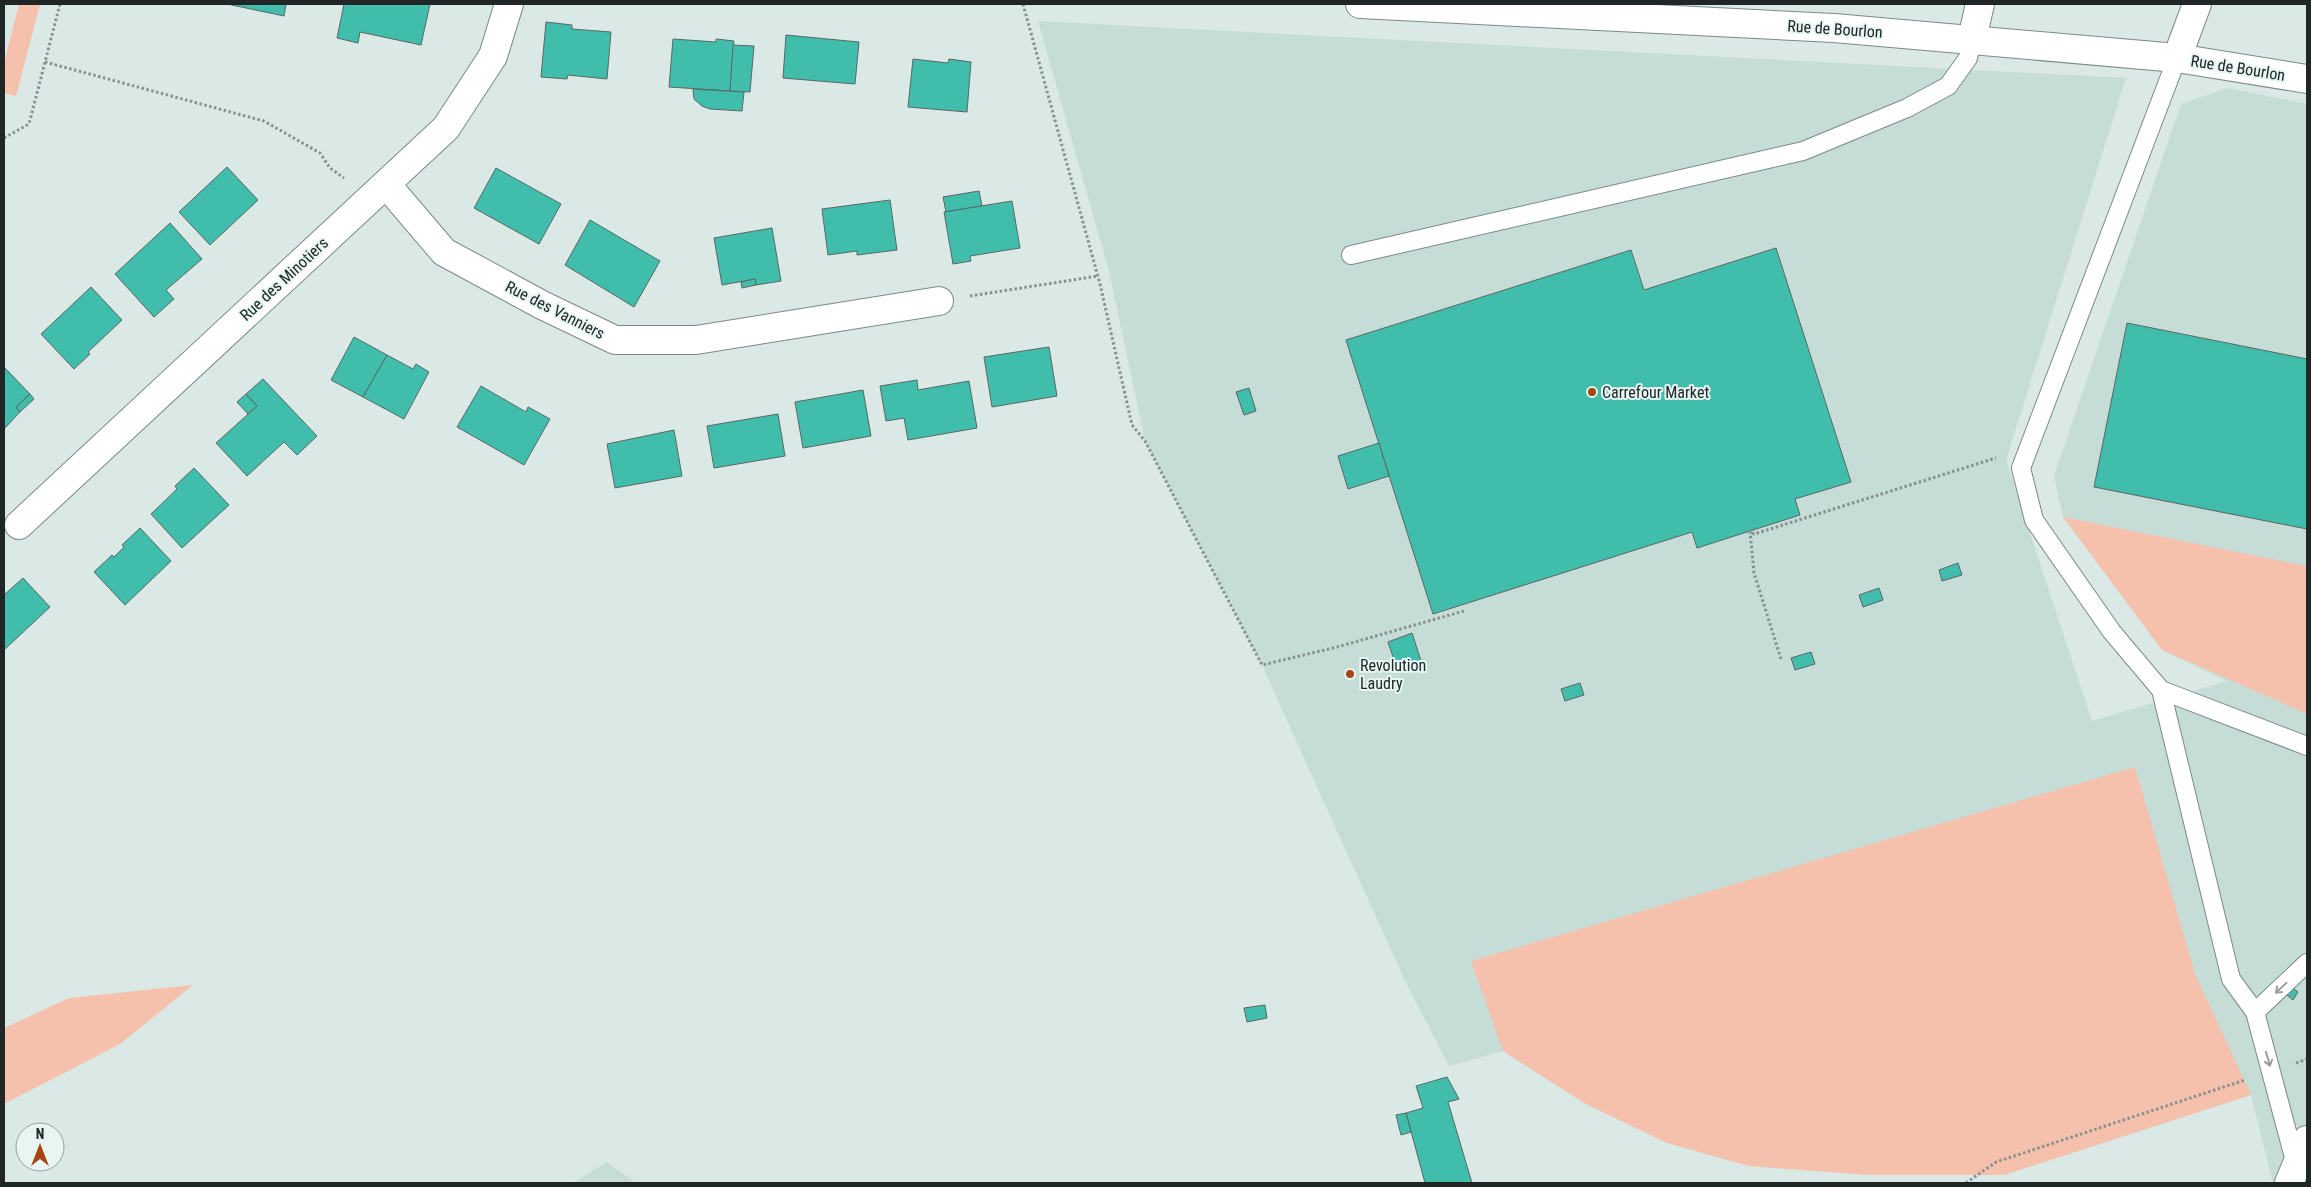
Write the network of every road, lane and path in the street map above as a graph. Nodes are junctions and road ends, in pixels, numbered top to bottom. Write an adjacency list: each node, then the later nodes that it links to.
1 (60, 4): 10 (path)
2 (509, 4): 13 (street, Rue des Minotiers)
3 (1022, 4): 15 (path)
4 (1360, 4): 7 (street, Rue de Bourlon)
5 (1980, 4): 8 (street)
6 (2197, 4): 9 (street)
7 (1608, 10): 8 (street, Rue de Bourlon)
8 (1972, 39): 9 (street, Rue de Bourlon); 14 (lane)
9 (2177, 58): 11 (street, Rue de Bourlon); 21 (lane)
10 (44, 62): 12 (path); 13 (path)
11 (2307, 79)
12 (4, 138)
13 (379, 191): 16 (street, Rue des Vanniers); 18 (street, Rue des Minotiers)
14 (1351, 255)
15 (1098, 276): 16 (path); 19 (path)
16 (940, 301)
17 (2006, 455): 20 (path)
18 (19, 525)
19 (1464, 612)
20 (1781, 659)
21 (2160, 690): 22 (lane); 24 (lane)
22 (2307, 746)
23 (2307, 963): 24 (lane, one-way to 24)
24 (2255, 1012): 26 (lane, one-way to 26)
25 (2307, 1059): 26 (path)
26 (2272, 1071): 28 (lane); 29 (path)
27 (2307, 1140): 28 (street)
28 (2293, 1174)
29 (1966, 1183)

